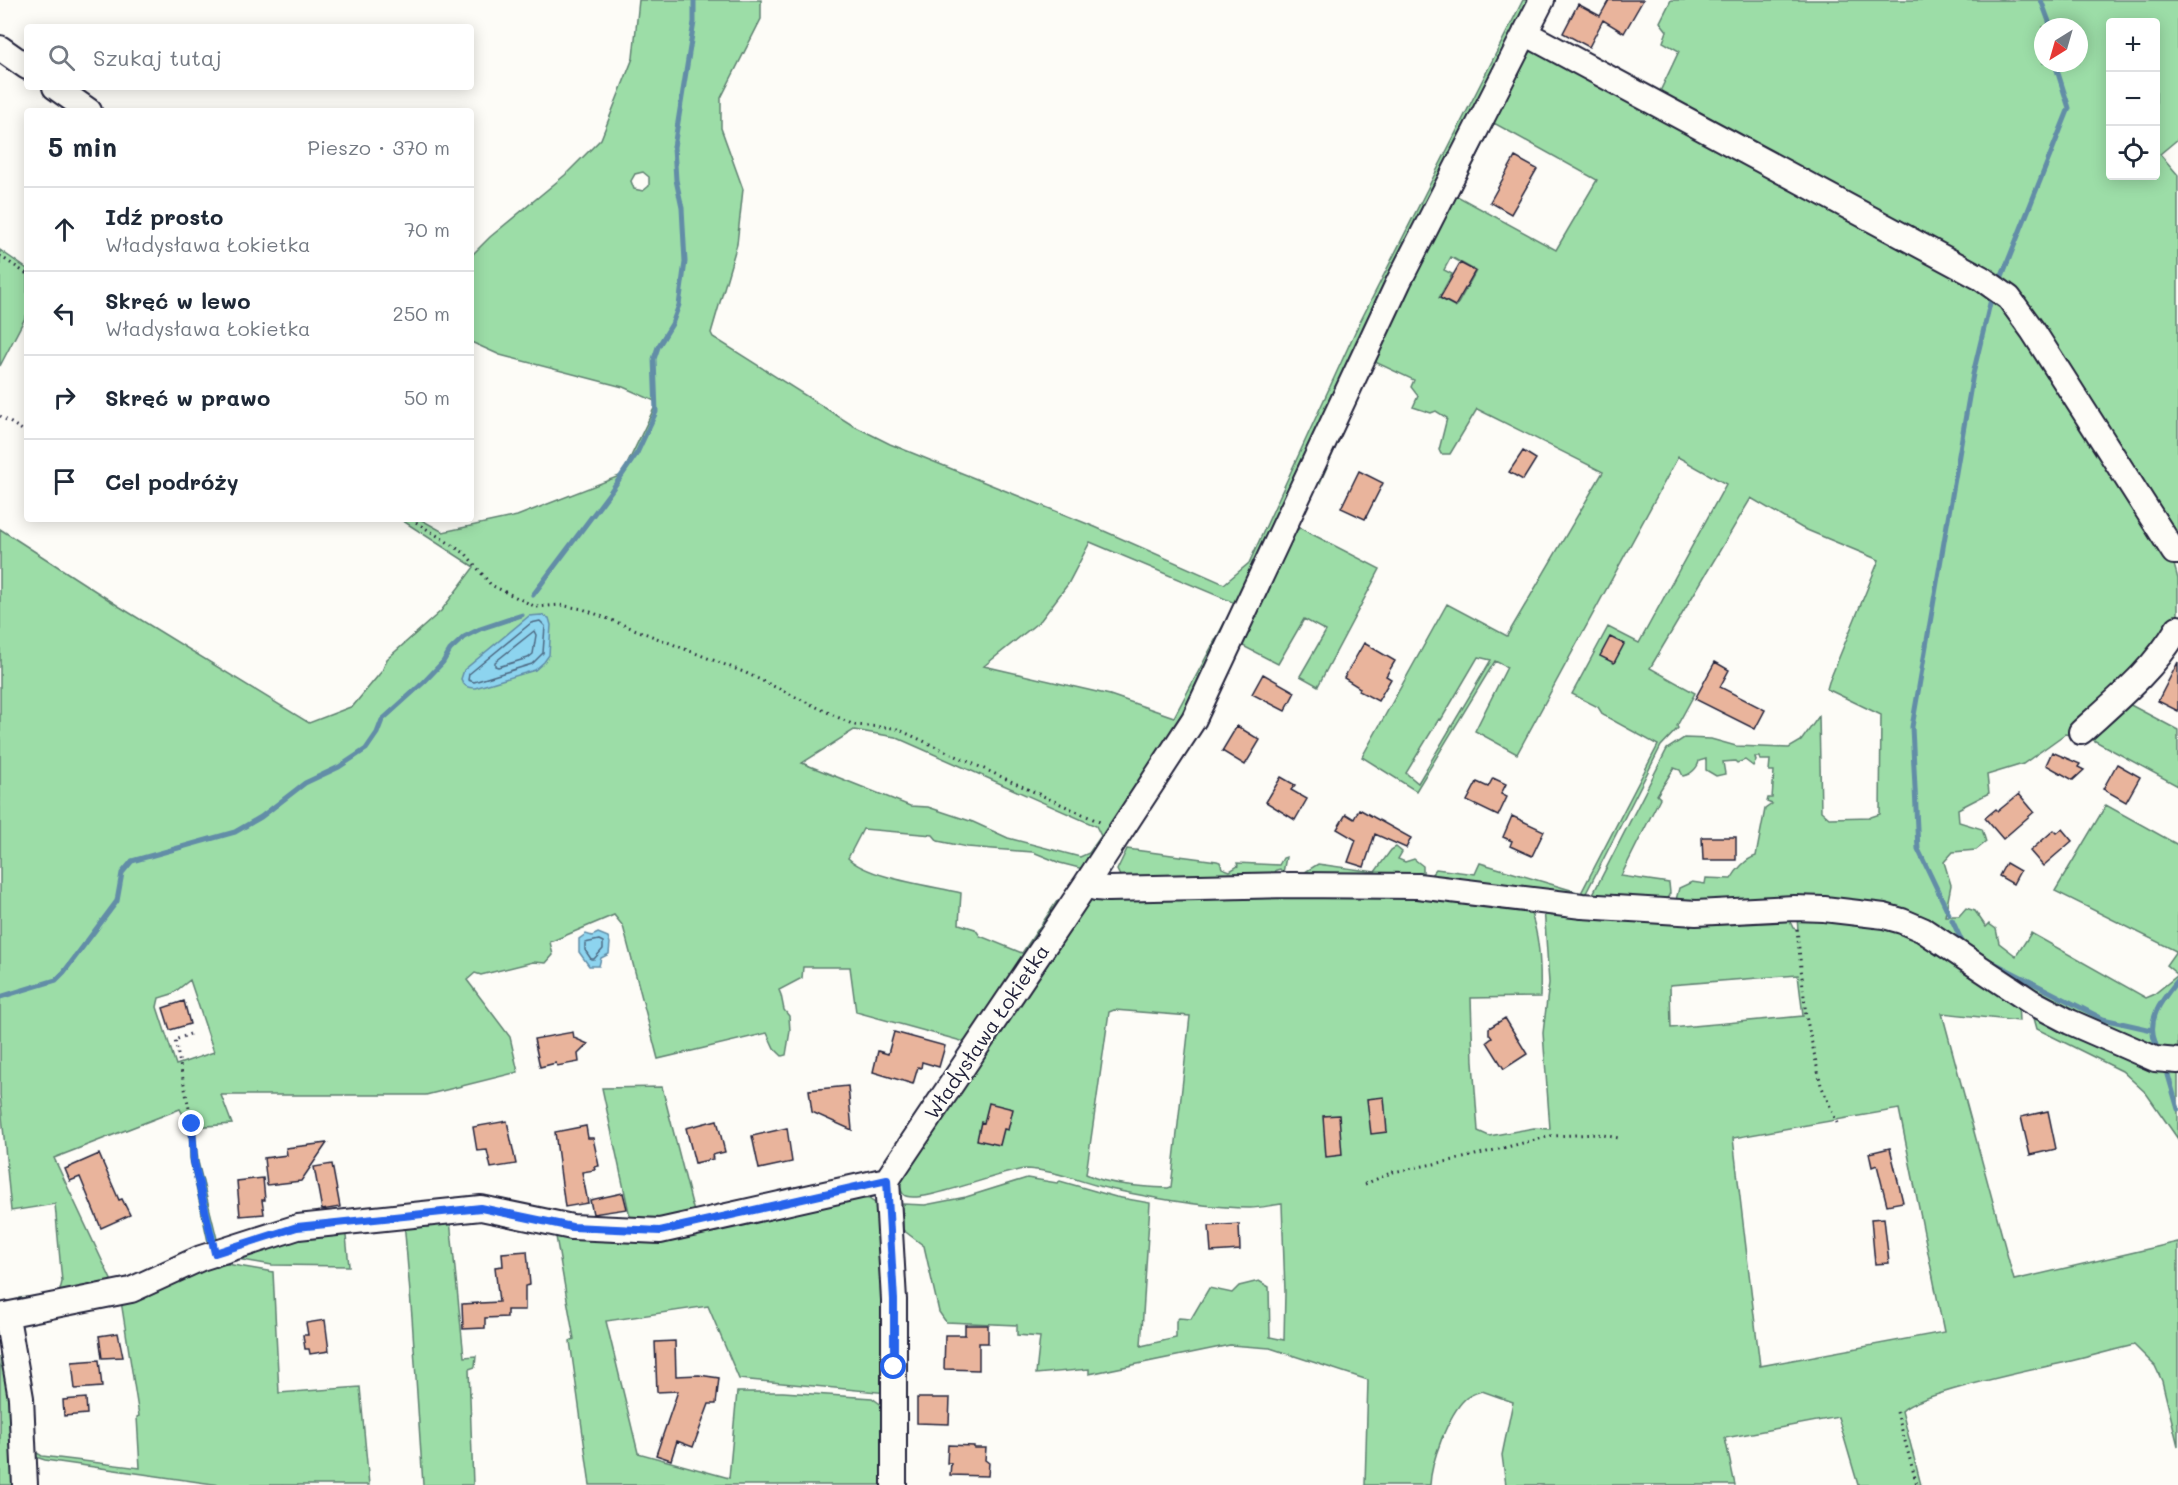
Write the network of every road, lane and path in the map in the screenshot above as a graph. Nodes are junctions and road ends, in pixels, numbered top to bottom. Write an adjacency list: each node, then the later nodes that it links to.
1 (1542, 0): 2 (street, Władysława Łokietka)
2 (1525, 33): 12 (street); 16 (street, Władysława Łokietka)
3 (0, 48): 4 (street)
4 (24, 65)
5 (59, 90): 6 (street)
6 (85, 108)
7 (0, 256): 8 (path)
8 (24, 272)
9 (0, 416): 10 (path)
10 (24, 431)
11 (416, 522): 15 (path)
12 (2177, 556)
13 (2178, 628): 14 (street)
14 (2081, 732)
15 (1103, 823)
16 (1086, 884): 17 (street); 22 (street, Władysława Łokietka)
17 (1794, 908): 19 (street); 20 (path)
18 (190, 1034): 24 (path)
19 (2178, 1061)
20 (1838, 1123)
21 (1619, 1138): 23 (path)
22 (887, 1180): 24 (street); 28 (street)
23 (1365, 1184)
24 (215, 1253): 25 (street)
25 (4, 1316): 27 (street)
26 (1898, 1412): 29 (path)
27 (25, 1485)
28 (894, 1485)
29 (1917, 1485)

